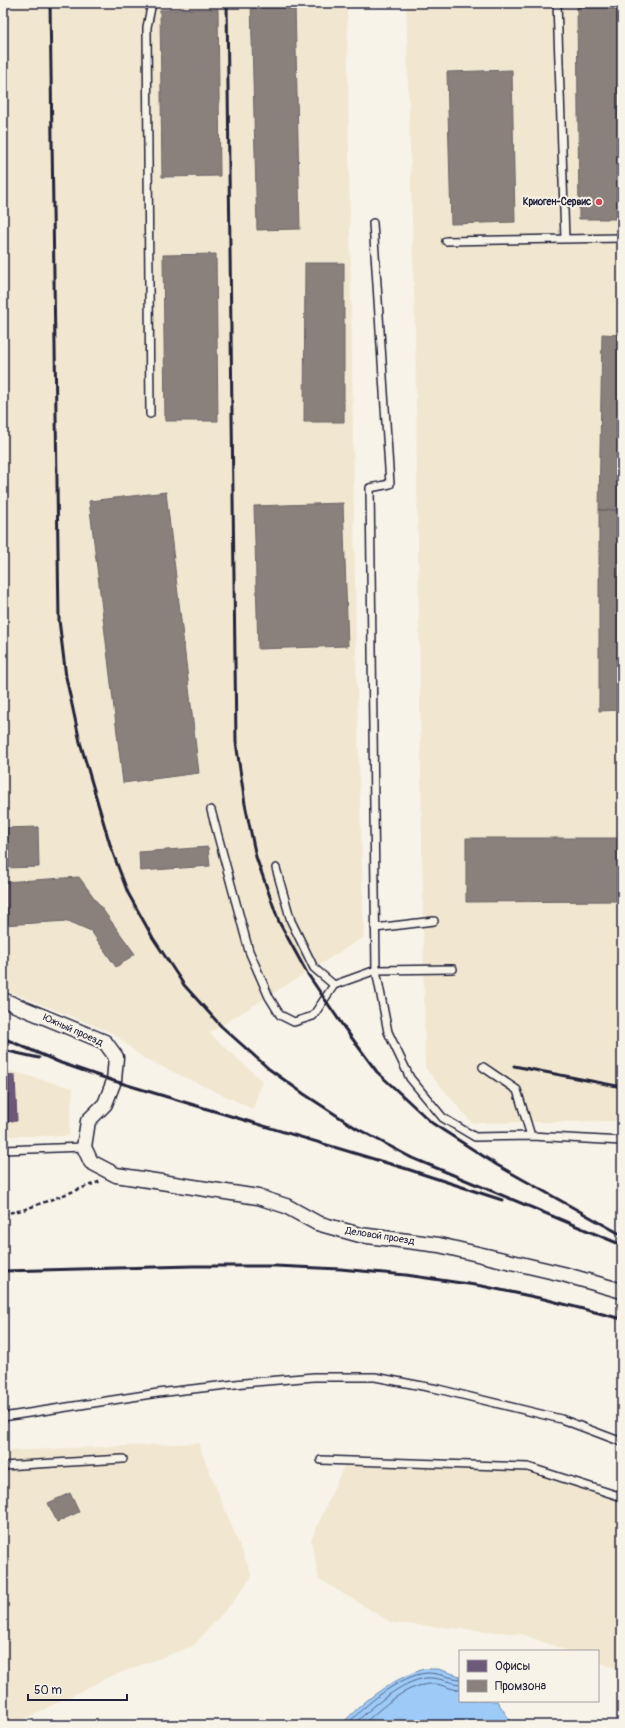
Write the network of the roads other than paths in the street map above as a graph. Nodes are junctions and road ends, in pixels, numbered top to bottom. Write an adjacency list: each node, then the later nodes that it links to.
1 (152, 3): 7 (lane)
2 (557, 3): 5 (lane)
3 (373, 223): 11 (lane)
4 (622, 238): 5 (lane)
5 (565, 239): 6 (lane)
6 (446, 241)
7 (150, 414)
8 (211, 810): 14 (lane)
9 (276, 868): 14 (lane)
10 (434, 921): 11 (lane)
11 (375, 928): 13 (lane)
12 (453, 969): 13 (lane)
13 (376, 970): 14 (lane); 17 (lane)
14 (334, 985)
15 (3, 1000): 19 (street, Южный проезд)
16 (484, 1067): 17 (lane)
17 (530, 1136): 18 (lane)
18 (622, 1141)
19 (84, 1147): 20 (lane); 21 (street, Деловой проезд)
20 (3, 1150)
21 (622, 1291)
22 (3, 1417): 23 (lane)
23 (622, 1442)
24 (123, 1459): 26 (lane)
25 (321, 1460): 27 (lane)
26 (3, 1466)
27 (622, 1496)

